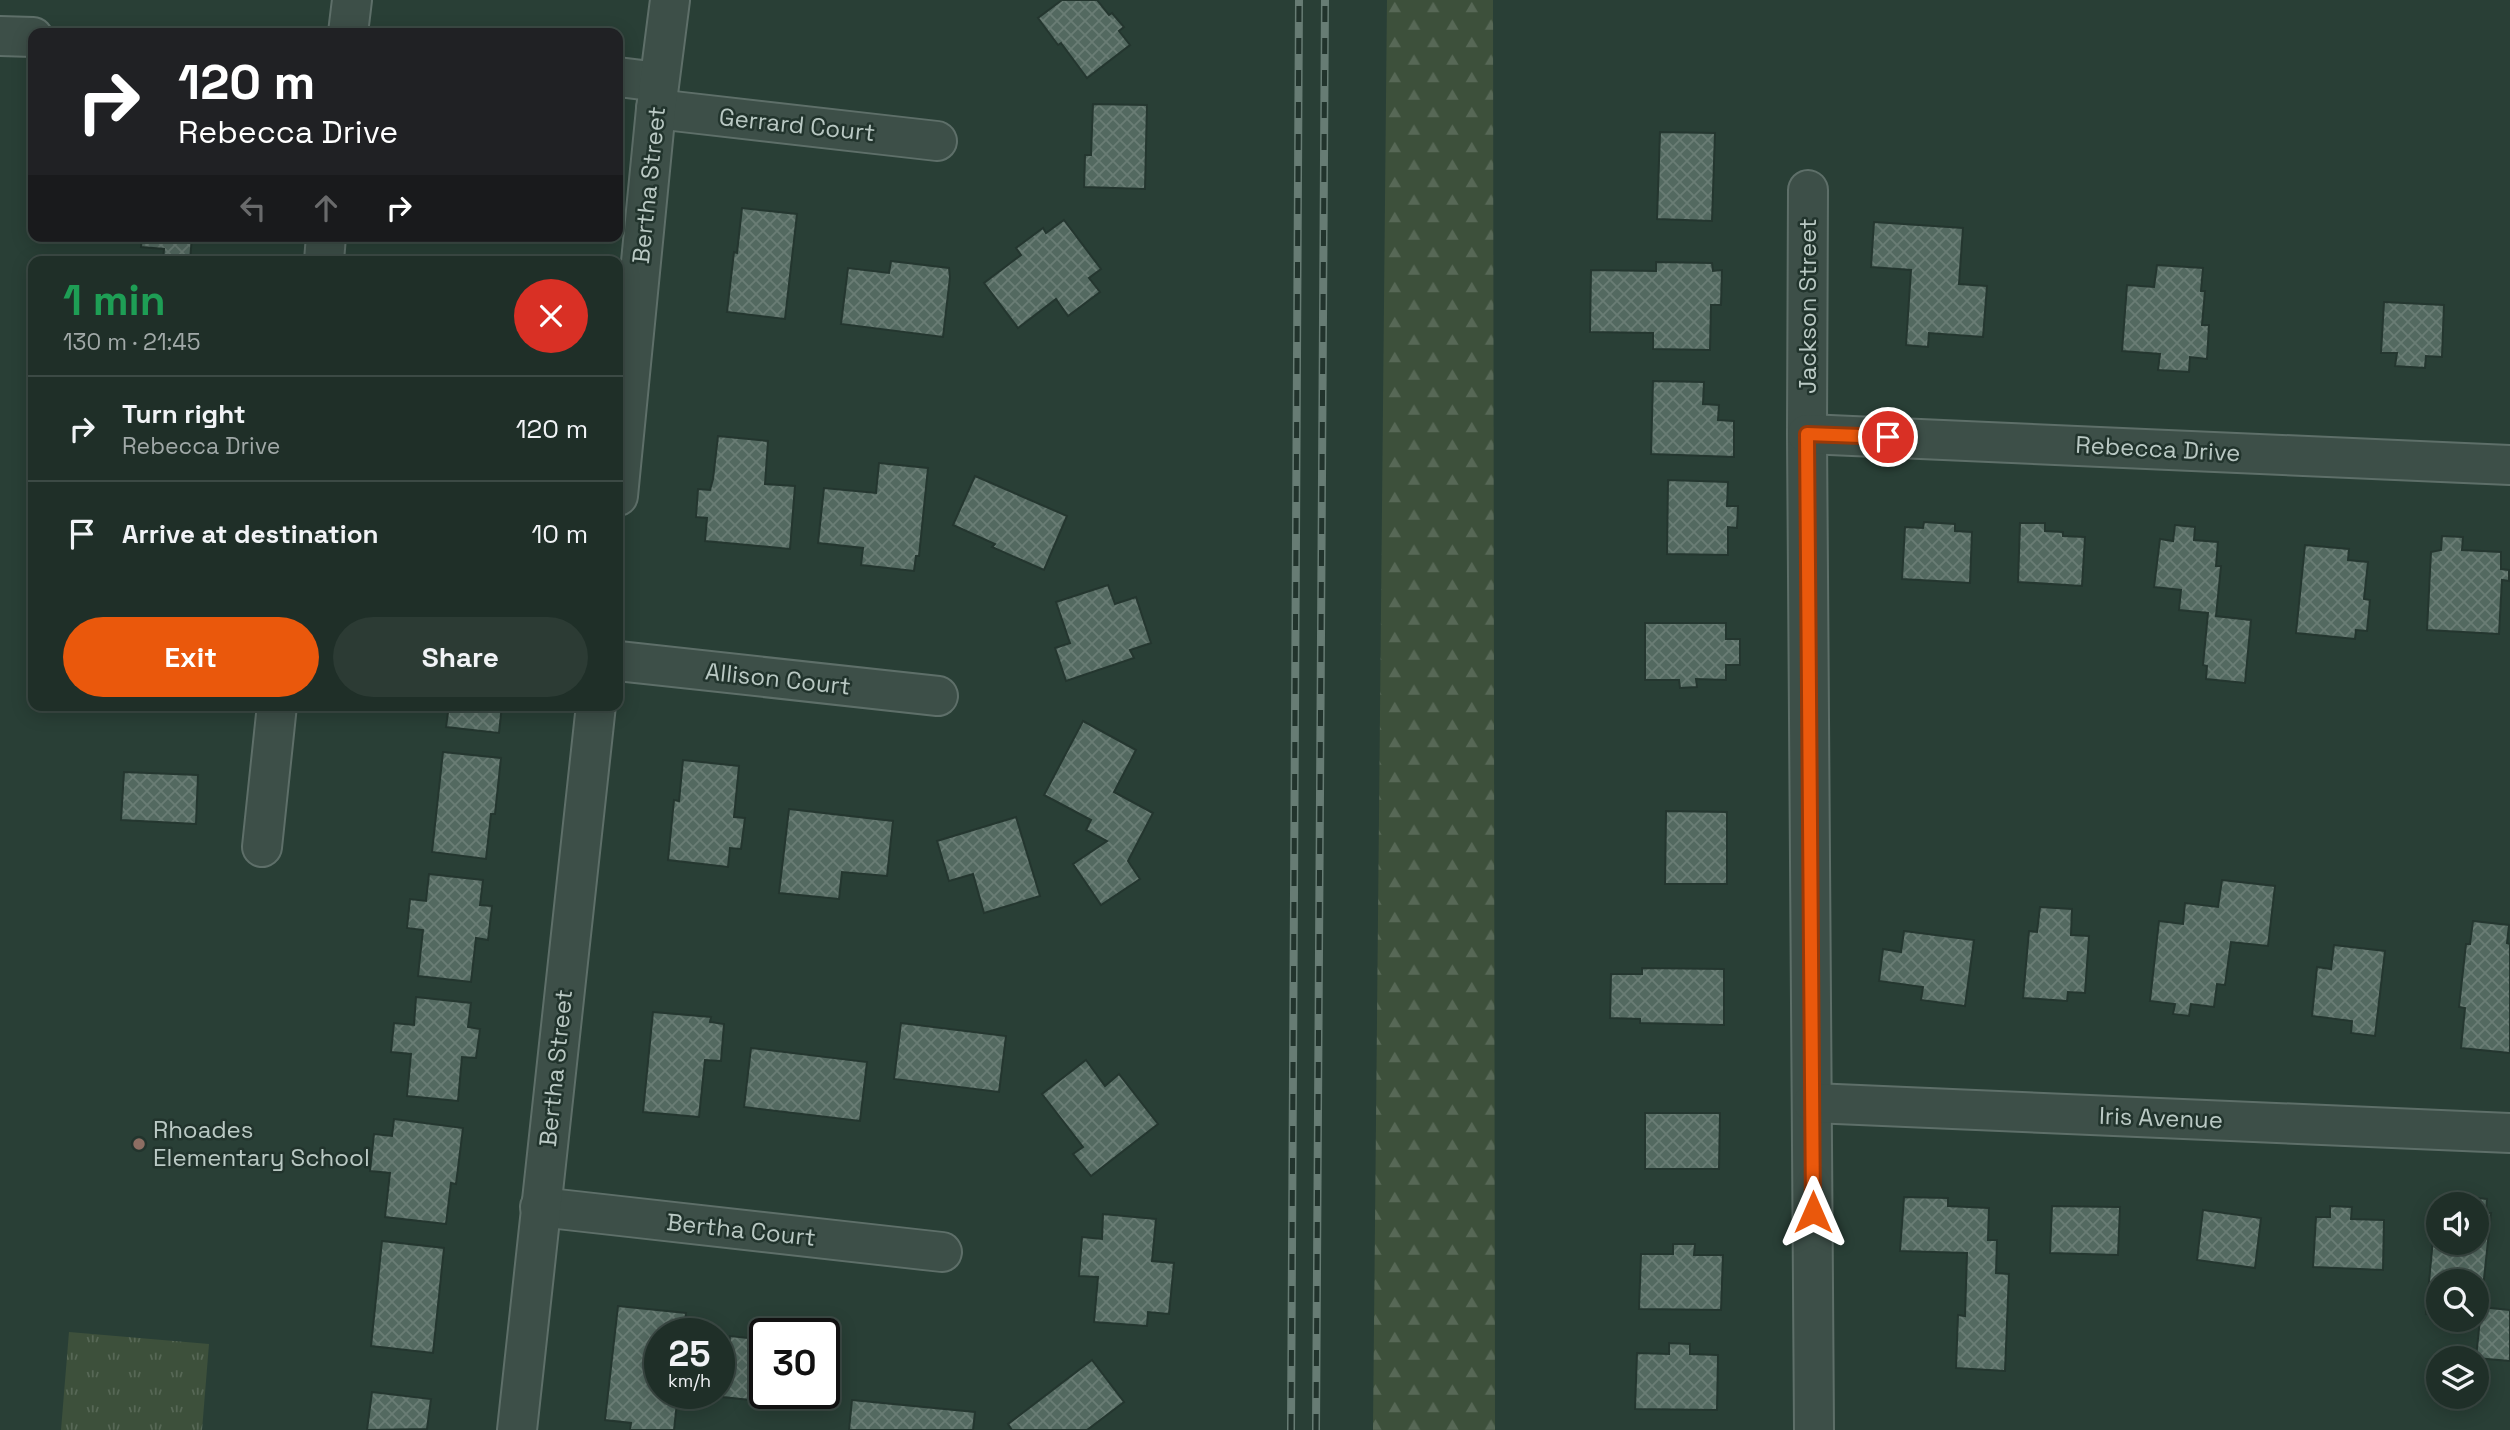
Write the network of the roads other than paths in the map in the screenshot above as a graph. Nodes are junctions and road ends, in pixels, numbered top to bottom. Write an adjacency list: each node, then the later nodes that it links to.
1 (352, 0): 3 (street)
2 (670, 0): 7 (street, Bertha Street)
3 (349, 28)
4 (0, 36): 5 (street)
5 (28, 37)
6 (623, 80): 7 (street, Gerrard Court)
7 (658, 96): 8 (street, Gerrard Court); 11 (street, Bertha Street)
8 (937, 141)
9 (1808, 190): 10 (street, Jackson Street)
10 (1807, 434): 12 (street, Rebecca Drive); 18 (street, Jackson Street)
11 (623, 446)
12 (2510, 464)
13 (623, 662): 14 (street, Allison Court)
14 (938, 696)
15 (275, 711): 17 (street)
16 (595, 711): 20 (street, Bertha Street)
17 (262, 846)
18 (1813, 1103): 19 (street, Iris Avenue); 23 (street, Jackson Street)
19 (2510, 1133)
20 (540, 1207): 21 (street, Bertha Court); 22 (street, Bertha Street)
21 (942, 1252)
22 (517, 1430)
23 (1814, 1430)

